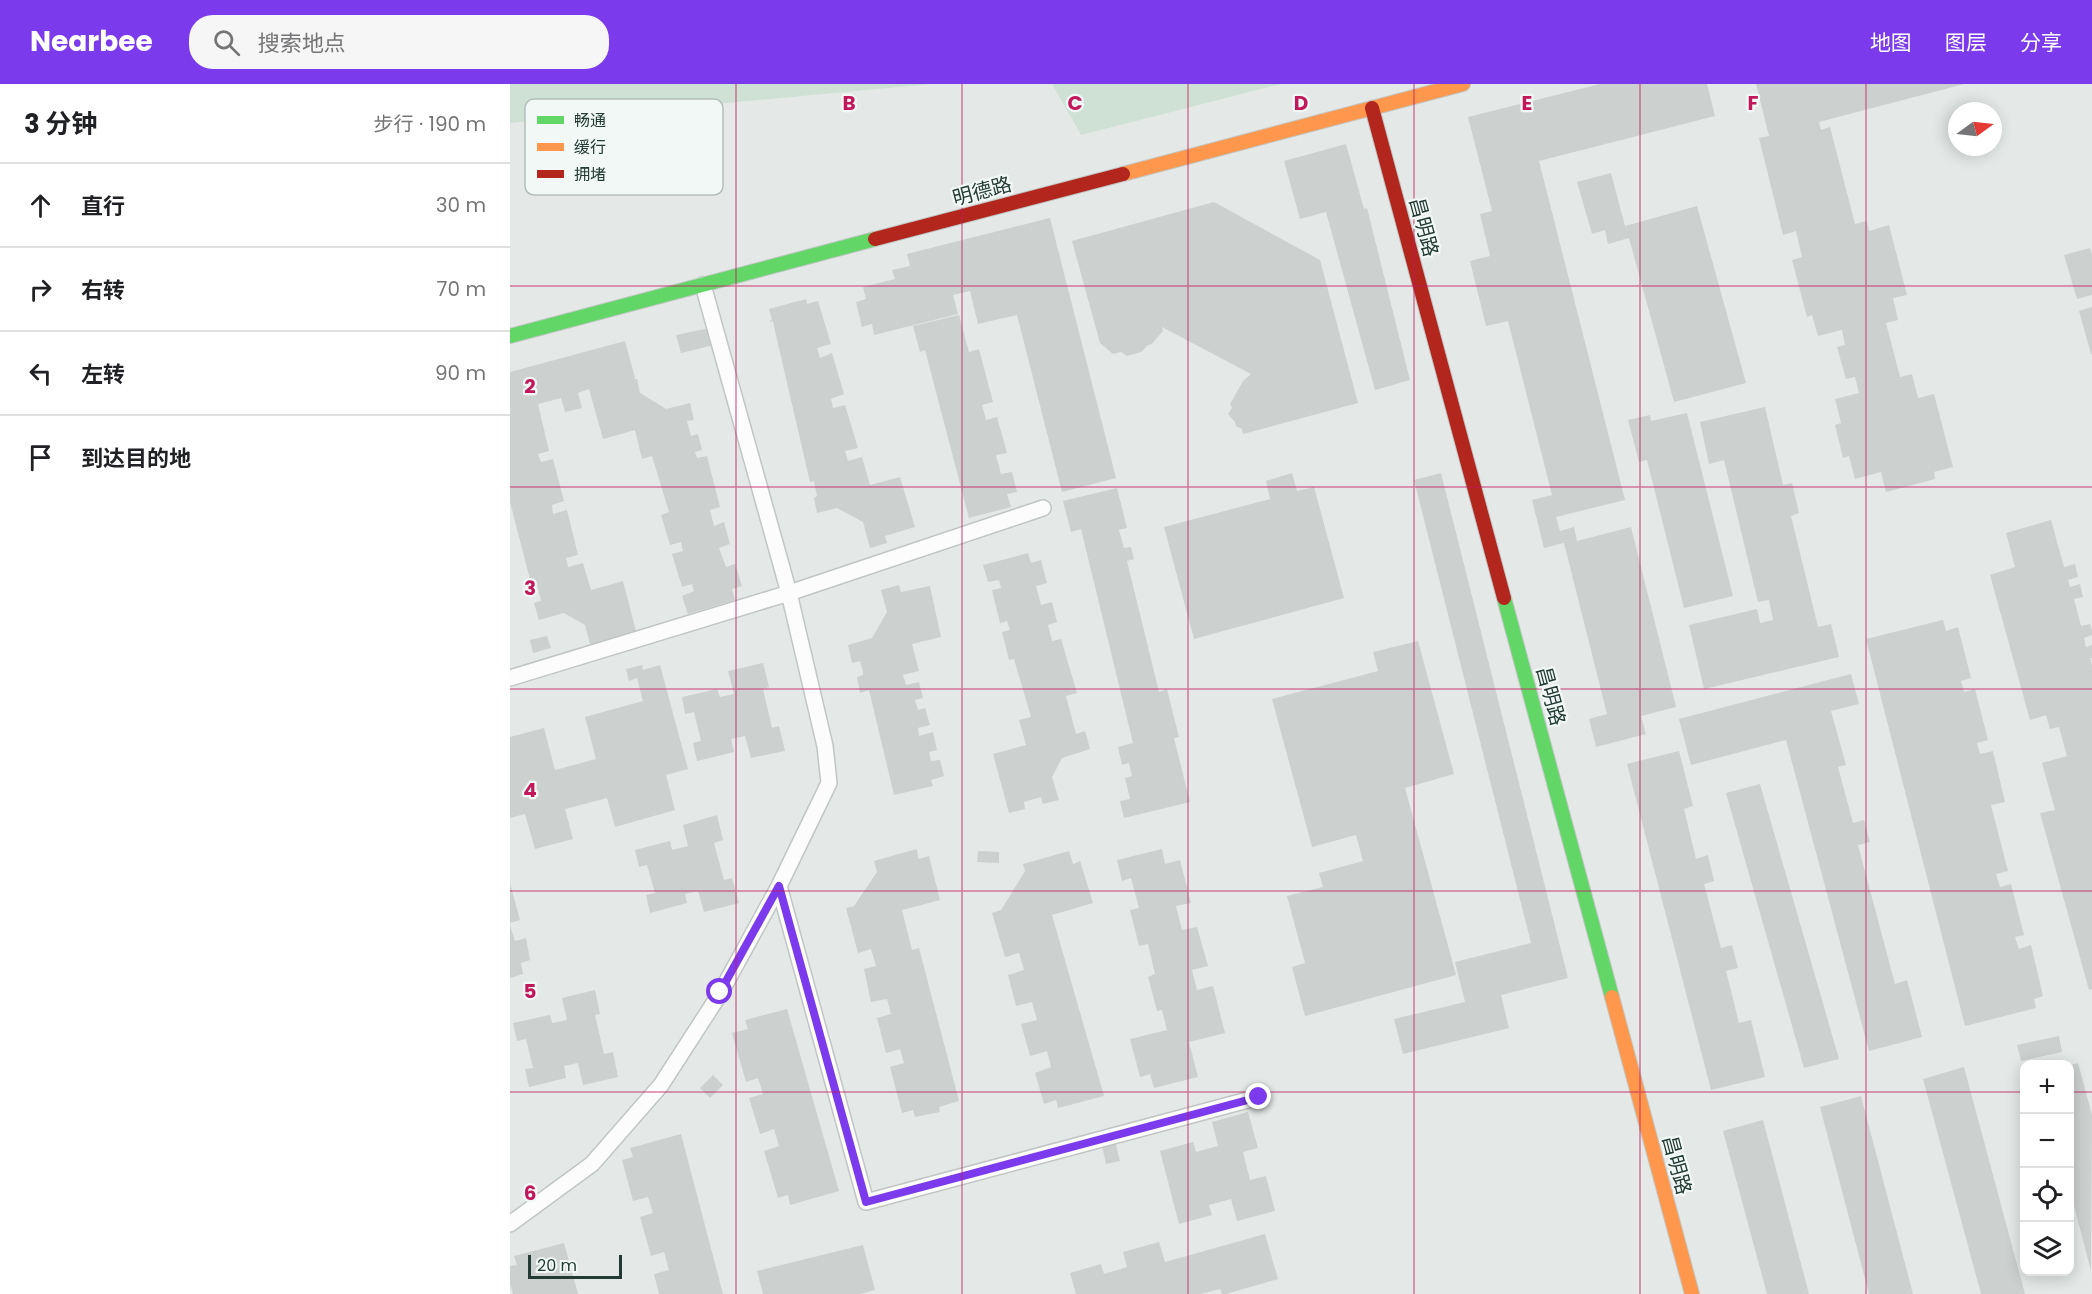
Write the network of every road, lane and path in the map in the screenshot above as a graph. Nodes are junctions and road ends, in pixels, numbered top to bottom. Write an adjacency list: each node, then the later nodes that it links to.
1 (1464, 84): 2 (street, 明德路)
2 (1371, 108): 3 (street, 明德路); 11 (street, 昌明路)
3 (703, 285): 4 (street, 明德路); 6 (lane)
4 (510, 336)
5 (1043, 508): 6 (lane)
6 (789, 593): 7 (lane); 8 (lane)
7 (510, 678)
8 (779, 886): 9 (lane); 10 (lane)
9 (1259, 1097)
10 (510, 1224)
11 (1692, 1294)

